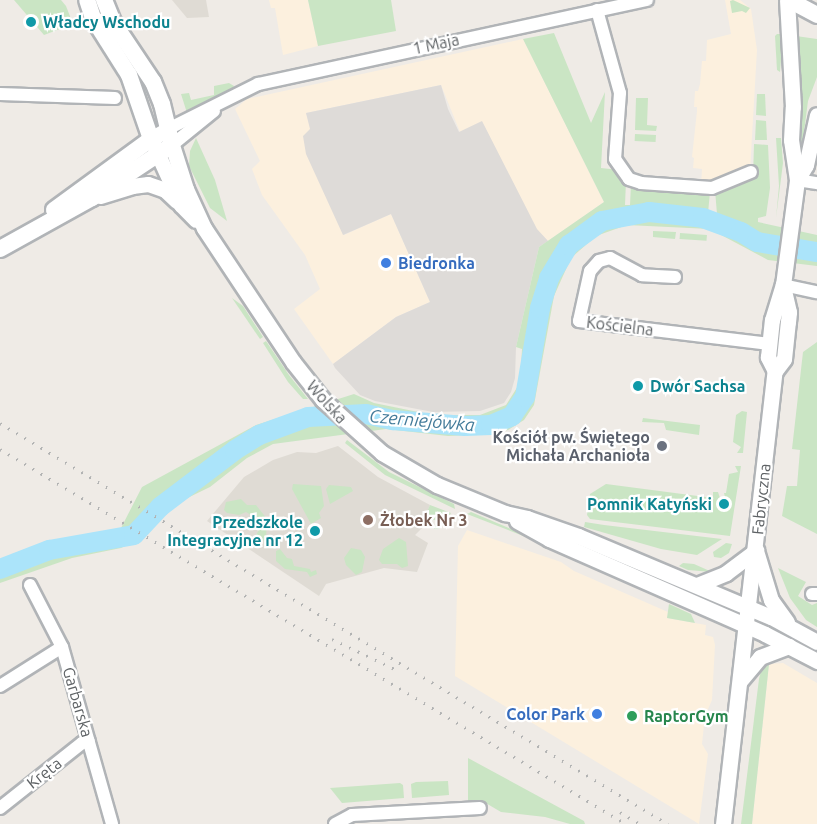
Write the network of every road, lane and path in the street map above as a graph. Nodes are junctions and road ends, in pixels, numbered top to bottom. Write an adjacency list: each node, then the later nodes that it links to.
1 (87, 0): 10 (main road)
2 (104, 0): 11 (main road)
3 (647, 0): 5 (street, 1 Maja)
4 (788, 0): 6 (main road); 13 (street, Fabryczna)
5 (597, 10): 11 (street, 1 Maja); 12 (street)
6 (817, 15)
7 (0, 94): 8 (street)
8 (115, 98)
9 (817, 115): 13 (street, Fabryczna)
10 (151, 139): 11 (street); 18 (main road)
11 (166, 143): 15 (main road); 16 (street, Wolska); 17 (street, Wolska)
12 (751, 172)
13 (797, 180): 14 (street); 21 (street, Fabryczna)
14 (817, 183)
15 (92, 198): 16 (street); 18 (main road)
16 (181, 205): 17 (street, Wolska)
17 (204, 228): 25 (street, Wolska)
18 (18, 238): 19 (main road)
19 (0, 249)
20 (675, 277): 23 (street, Kościelna)
21 (783, 285): 22 (street); 23 (street, Fabryczna); 24 (street, Fabryczna)
22 (817, 292)
23 (770, 344): 24 (street, Fabryczna)
24 (775, 371): 26 (street, Fabryczna)
25 (575, 543): 28 (street, Wolska); 30 (street, Wolska)
26 (756, 550): 28 (street); 29 (street, Fabryczna); 31 (street)
27 (30, 585): 34 (street, Garbarska)
28 (697, 585): 29 (street, Wolska)
29 (749, 608): 30 (street, Fabryczna); 31 (street, Wolska)
30 (747, 627): 33 (street, Wolska); 36 (street, Fabryczna)
31 (791, 627): 32 (street, Wolska)
32 (817, 642)
33 (789, 646): 35 (street, Wolska); 36 (street)
34 (62, 647): 37 (street); 38 (street, Garbarska)
35 (817, 661)
36 (740, 681): 43 (street, Fabryczna)
37 (0, 686)
38 (89, 741): 39 (street, Kręta); 41 (street, Garbarska)
39 (0, 808)
40 (480, 808): 42 (street)
41 (112, 824)
42 (335, 824)
43 (723, 824)

